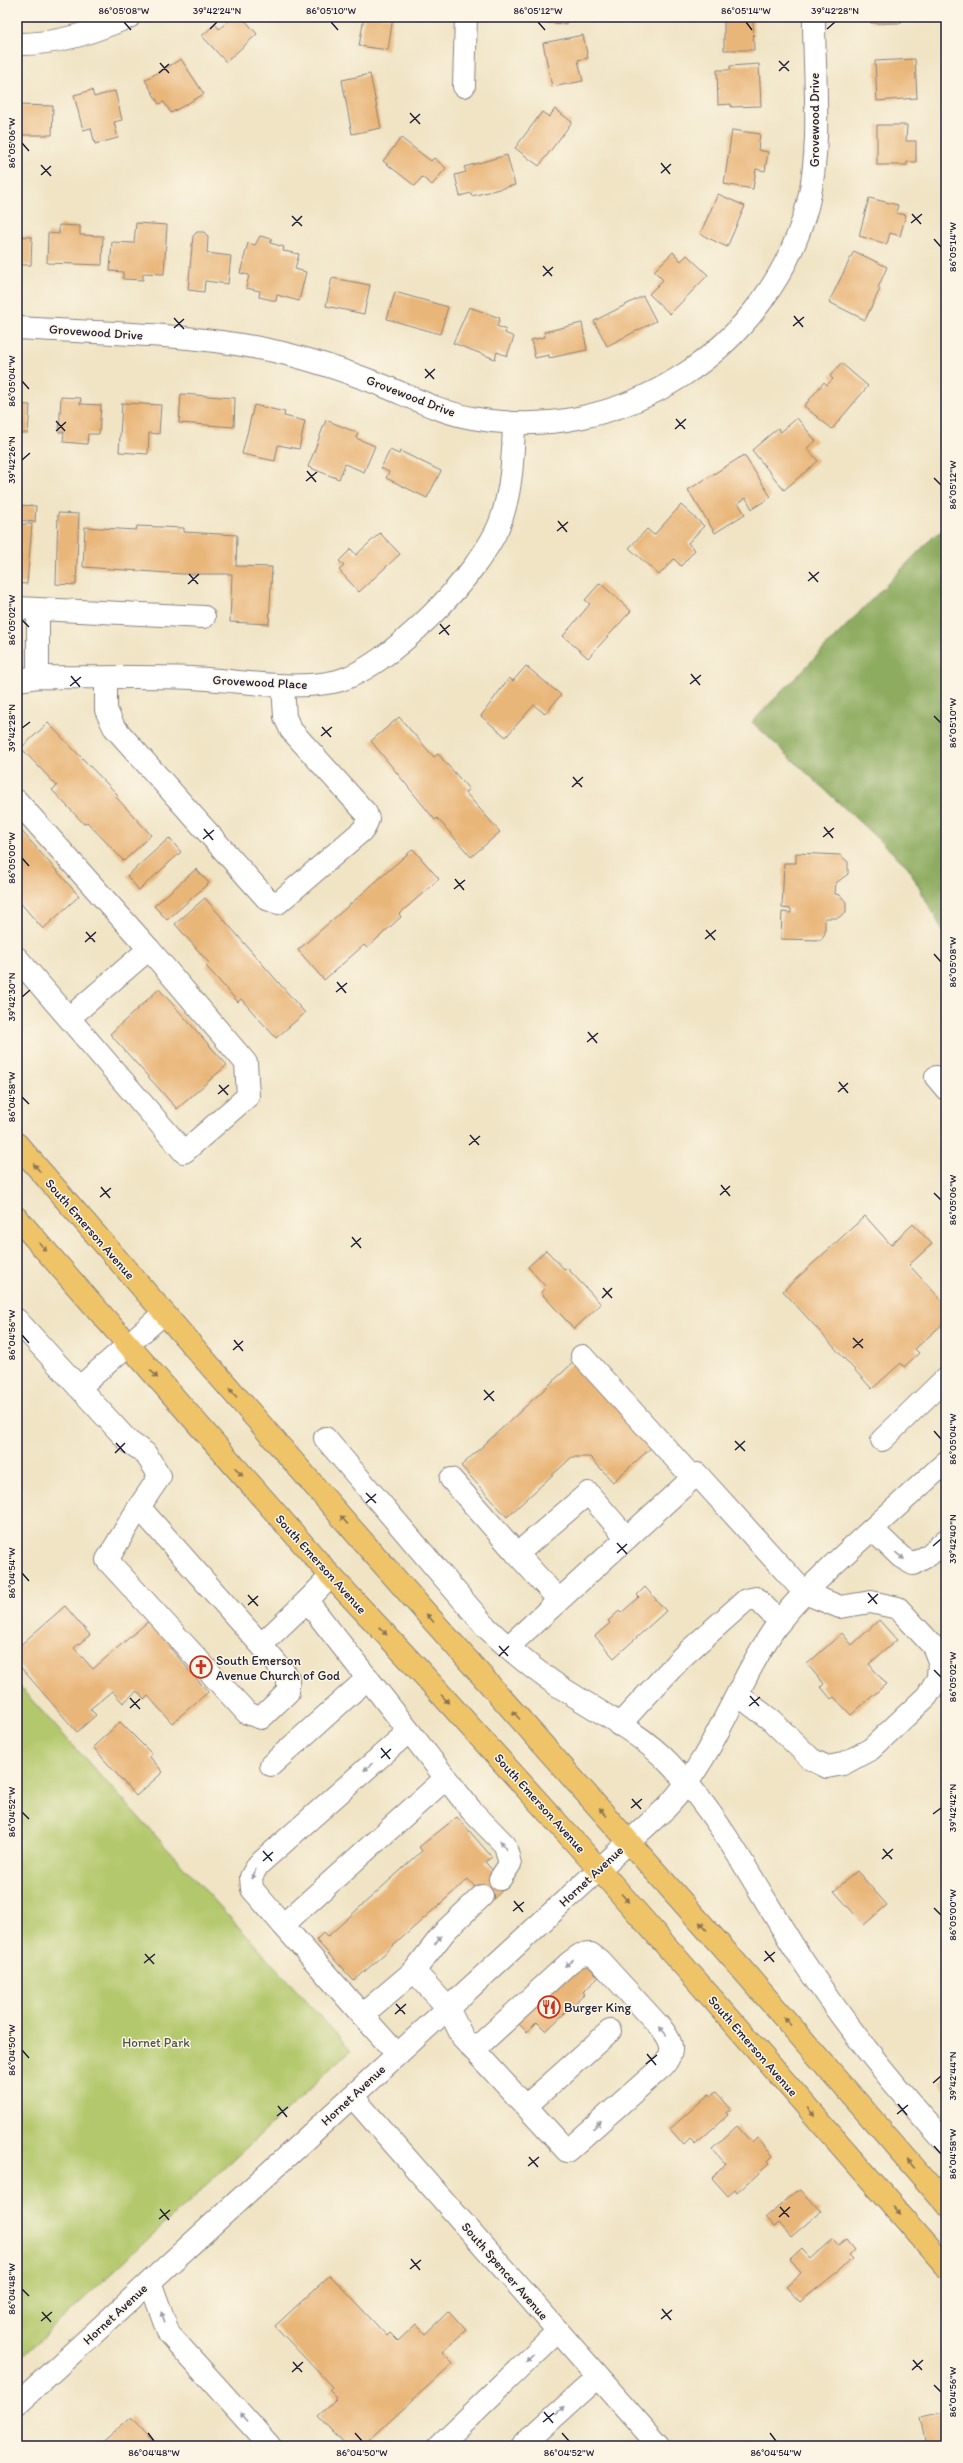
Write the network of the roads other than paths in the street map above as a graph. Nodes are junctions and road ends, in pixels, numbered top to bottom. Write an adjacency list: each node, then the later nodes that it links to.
1 (129, 17): 4 (street)
2 (466, 17): 5 (street)
3 (814, 17): 7 (street, Grovewood Drive)
4 (17, 44)
5 (464, 86)
6 (17, 328): 7 (street, Grovewood Drive)
7 (514, 423): 13 (street, Grovewood Place)
8 (27, 609): 9 (street); 10 (street)
9 (204, 617)
10 (38, 677): 11 (street, Grovewood Place); 12 (street, Grovewood Place)
11 (106, 678): 13 (street, Grovewood Place); 13 (street)
12 (17, 680)
13 (283, 686)
14 (17, 801): 15 (street)
15 (149, 948): 17 (street); 17 (street)
16 (17, 958): 17 (street)
17 (69, 1018)
18 (17, 1144): 20 (main road, South Emerson Avenue, one-way to 18)
19 (17, 1218): 22 (main road, South Emerson Avenue, one-way to 22)
20 (164, 1313): 22 (street); 50 (main road, South Emerson Avenue, one-way to 20)
21 (17, 1320): 25 (street)
22 (128, 1345): 25 (street); 36 (main road, South Emerson Avenue, one-way to 36)
23 (582, 1356): 29 (street)
24 (946, 1378): 27 (street)
25 (80, 1387): 31 (street)
26 (325, 1438): 42 (street)
27 (882, 1440)
28 (944, 1469): 32 (street, Hornet Avenue)
29 (693, 1478): 33 (street); 37 (street)
30 (451, 1479): 35 (street)
31 (140, 1507): 41 (street); 41 (street)
32 (872, 1529): 34 (street, one-way to 34); 37 (street, Hornet Avenue)
33 (627, 1538): 35 (street); 38 (street)
34 (946, 1540)
35 (517, 1554): 38 (street)
36 (331, 1576): 39 (street); 51 (main road, South Emerson Avenue, one-way to 51)
37 (805, 1593): 40 (street, Hornet Avenue); 44 (street)
38 (558, 1599): 42 (street)
39 (307, 1601): 41 (street); 43 (street)
40 (780, 1622): 44 (street, Hornet Avenue); 45 (street)
41 (261, 1645)
42 (508, 1647): 45 (street)
43 (368, 1678): 46 (street); 47 (street)
44 (738, 1695): 49 (street, Hornet Avenue)
45 (619, 1725): 49 (street)
46 (408, 1732): 48 (street); 54 (street, one-way to 54)
47 (271, 1765)
48 (446, 1778): 52 (street, one-way to 48); 54 (street)
49 (686, 1783): 50 (street, Hornet Avenue); 63 (street)
50 (628, 1841): 51 (street, Hornet Avenue); 64 (main road, South Emerson Avenue, one-way to 50)
51 (599, 1869): 56 (street, Hornet Avenue); 65 (main road, South Emerson Avenue, one-way to 65)
52 (500, 1879)
53 (482, 1896): 55 (street, one-way to 53)
54 (283, 1925): 57 (street)
55 (414, 1971): 56 (street); 57 (street)
56 (448, 2008): 59 (street); 60 (street, Hornet Avenue)
57 (362, 2015): 60 (street)
58 (610, 2031): 62 (street)
59 (474, 2050): 62 (street); 62 (street, one-way to 59)
60 (397, 2054): 61 (street, Hornet Avenue)
61 (352, 2096): 66 (street, Hornet Avenue); 67 (street, South Spencer Avenue)
62 (526, 2106)
63 (946, 2143)
64 (946, 2204)
65 (946, 2266)
66 (150, 2282): 69 (street, Hornet Avenue); 70 (street, one-way to 66)
67 (558, 2331): 68 (street, South Spencer Avenue); 71 (street, one-way to 71)
68 (598, 2376): 72 (street, one-way to 68); 73 (street, South Spencer Avenue)
69 (17, 2404)
70 (270, 2446)
71 (439, 2446)
72 (522, 2446)
73 (659, 2446)

